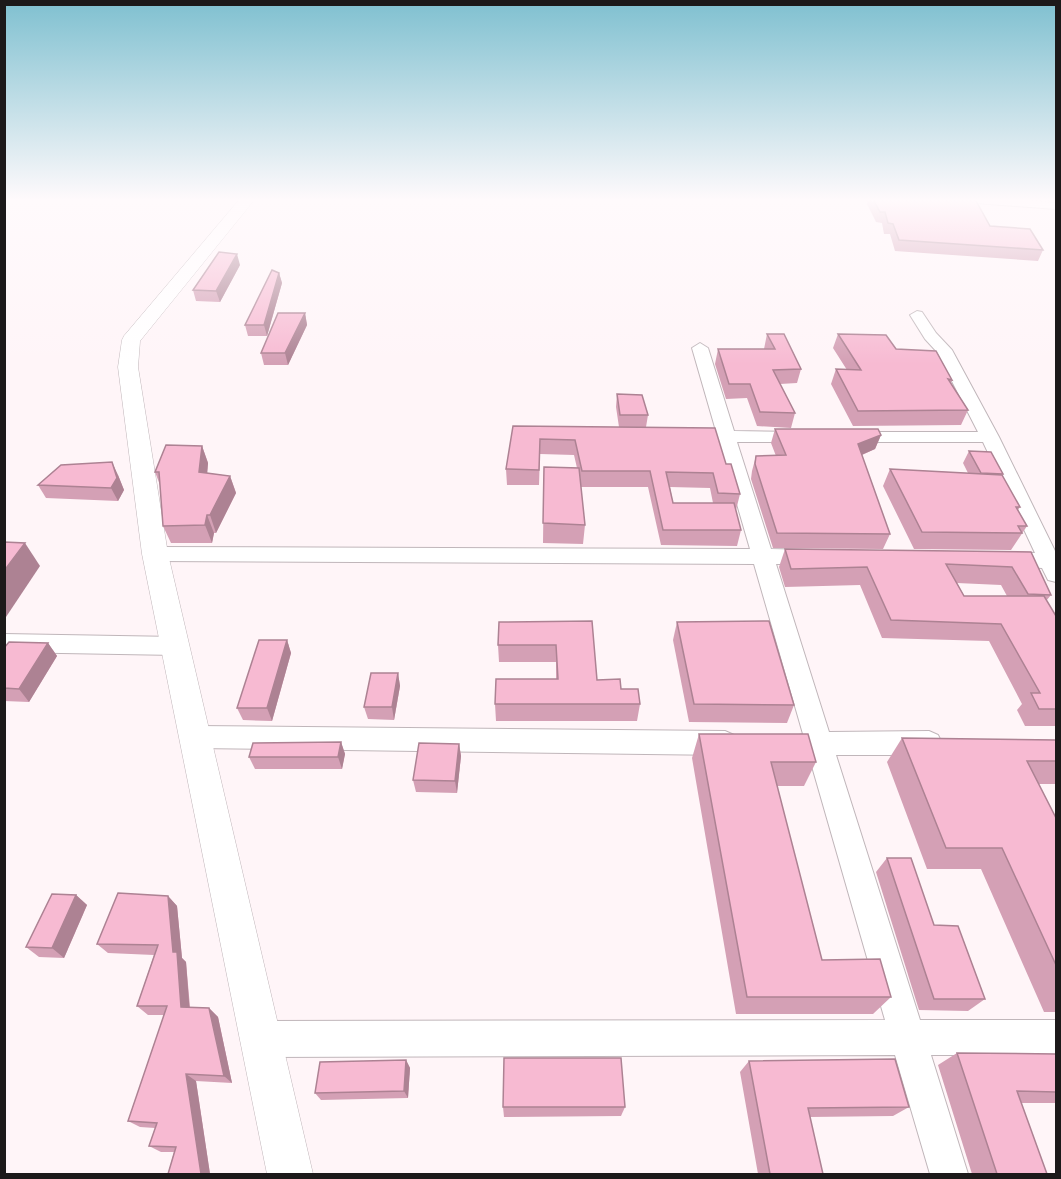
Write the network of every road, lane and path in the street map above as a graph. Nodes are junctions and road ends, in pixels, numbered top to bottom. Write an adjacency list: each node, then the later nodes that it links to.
1 (202, 254): 7 (street)
2 (917, 315): 6 (street)
3 (700, 348): 5 (street)
4 (692, 436): 5 (street)
5 (727, 436): 6 (street); 8 (street)
6 (990, 437): 11 (street)
7 (155, 554): 8 (street); 13 (street)
8 (763, 557): 9 (street); 18 (street)
9 (835, 558)
10 (979, 560): 11 (street)
11 (1054, 568)
12 (4, 643): 13 (street)
13 (176, 646): 14 (street)
14 (196, 737): 15 (street); 21 (street)
15 (750, 743)
16 (950, 743): 18 (street)
17 (785, 744): 18 (street)
18 (820, 744): 20 (street)
19 (1056, 1037): 20 (street)
20 (908, 1038): 21 (street); 23 (street)
21 (261, 1039): 22 (street)
22 (290, 1174)
23 (949, 1174)

